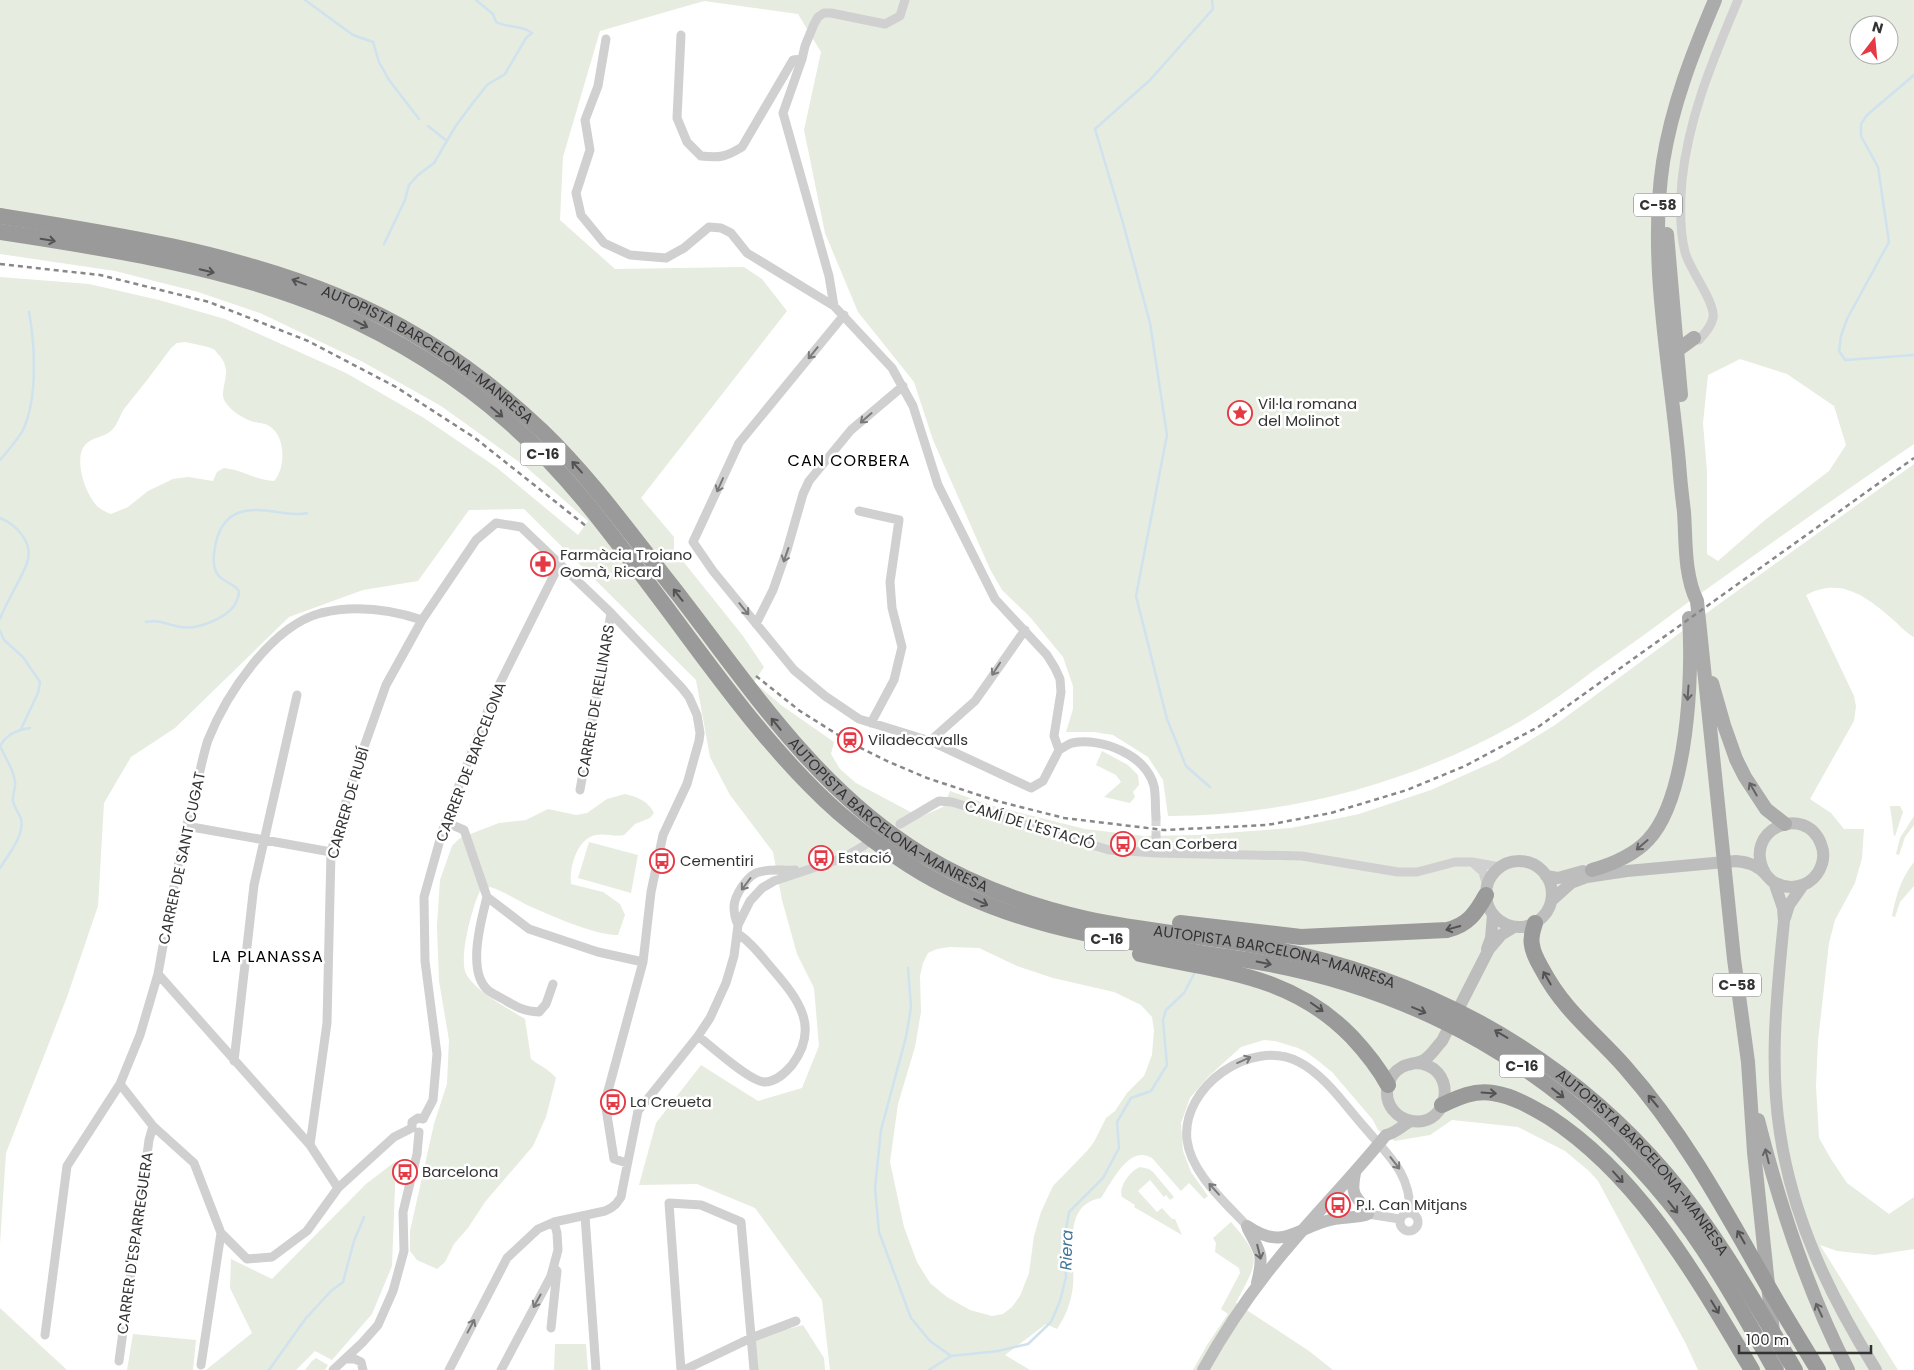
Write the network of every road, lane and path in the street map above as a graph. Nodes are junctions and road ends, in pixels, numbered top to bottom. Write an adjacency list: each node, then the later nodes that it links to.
1 (905, 0): 7 (street)
2 (1715, 0): 17 (main road, C-58)
3 (1723, 0): 10 (main road, C-58)
4 (1738, 0): 13 (street)
5 (682, 36): 7 (street)
6 (606, 40): 11 (street)
7 (802, 59): 11 (street)
8 (0, 216): 31 (highway, AUTOPISTA BARCELONA-MANRESA / C-16, one-way to 8)
9 (0, 232): 56 (highway, AUTOPISTA BARCELONA-MANRESA / C-16, one-way to 56)
10 (1671, 295): 13 (main road); 14 (main road, C-58)
11 (834, 306): 12 (street)
12 (844, 315): 16 (street); 23 (street, one-way to 23)
13 (1696, 339): 14 (main road); 15 (main road)
14 (1676, 352): 15 (main road, C-58); 17 (main road)
15 (1679, 372): 20 (main road, C-58)
16 (903, 386): 23 (street, one-way to 23); 24 (street)
17 (1675, 419): 20 (main road, C-58)
18 (859, 511): 27 (street)
19 (560, 563): 21 (street); 22 (street, CARRER DE RUBÍ); 33 (street, CARRER DE BARCELONA)
20 (1688, 566): 25 (main road, C-58)
21 (611, 613): 30 (street, CARRER DE RELLINARS); 62 (street)
22 (422, 620): 36 (street, CARRER DE SANT CUGAT); 41 (street, CARRER DE RUBÍ)
23 (756, 624): 27 (street)
24 (1025, 630): 28 (street, one-way to 28); 29 (street)
25 (1698, 644): 35 (main road, one-way to 25); 47 (main road, one-way to 47); 71 (main road, C-58)
26 (297, 695): 38 (street)
27 (871, 723): 28 (street)
28 (930, 741): 29 (street)
29 (1058, 750): 32 (street)
30 (580, 790)
31 (861, 810): 52 (highway, one-way to 31); 92 (highway, AUTOPISTA BARCELONA-MANRESA / C-16, one-way to 31)
32 (1156, 817)
33 (445, 822): 53 (street); 77 (street, CARRER DE BARCELONA)
34 (900, 824): 42 (street, CAMÍ DE L'ESTACIÓ)
35 (1785, 824): 39 (street); 51 (street)
36 (186, 826): 38 (street); 63 (street, CARRER DE SANT CUGAT)
37 (1156, 836): 42 (street)
38 (265, 840): 41 (street); 67 (street)
39 (1762, 842): 43 (street); 50 (street)
40 (865, 845): 46 (street)
41 (331, 852): 79 (street, CARRER DE RUBÍ)
42 (1157, 853): 44 (street, CAMÍ DE L'ESTACIÓ)
43 (1736, 861): 48 (street); 50 (street)
44 (1464, 862): 45 (street, CAMÍ DE L'ESTACIÓ); 52 (street)
45 (1500, 867): 49 (street); 52 (street)
46 (806, 869): 60 (street); 60 (street, one-way to 60)
47 (1592, 870): 48 (street); 49 (street)
48 (1627, 871): 54 (street)
49 (1546, 876): 54 (street)
50 (1769, 877): 51 (street); 57 (street)
51 (1803, 885): 57 (street)
52 (1486, 891): 55 (street)
53 (487, 897): 62 (street); 64 (street)
54 (1551, 901): 58 (street)
55 (1493, 914): 59 (street); 61 (street)
56 (1013, 915): 72 (highway, one-way to 72); 111 (highway, AUTOPISTA BARCELONA-MANRESA / C-16, one-way to 111)
57 (1784, 921): 116 (street)
58 (1535, 923): 59 (street); 114 (highway, one-way to 58)
59 (1514, 927): 61 (street)
60 (737, 929): 65 (street); 65 (street)
61 (1485, 957): 66 (street)
62 (643, 962): 80 (street)
63 (158, 974): 67 (street); 70 (street, CARRER DE SANT CUGAT)
64 (553, 984)
65 (698, 1036): 80 (street)
66 (1443, 1038): 68 (street); 69 (street)
67 (234, 1061): 79 (street)
68 (1415, 1064): 69 (street); 72 (street)
69 (1439, 1074): 73 (street)
70 (120, 1084): 76 (street); 96 (street, CARRER DE SANT CUGAT)
71 (1750, 1085): 111 (main road, C-58); 115 (main road, one-way to 71)
72 (1388, 1086): 74 (street)
73 (1442, 1105): 75 (street); 110 (highway, one-way to 110)
74 (1391, 1106): 75 (street); 78 (street)
75 (1411, 1121): 78 (street)
76 (153, 1126): 90 (street); 100 (street, CARRER D'ESPARREGUERA)
77 (416, 1130): 82 (street); 98 (street)
78 (1386, 1135): 81 (street)
79 (310, 1145): 82 (street)
80 (627, 1164): 85 (street)
81 (1356, 1172): 84 (street); 89 (street)
82 (338, 1188): 90 (street)
83 (1410, 1213): 86 (street); 86 (street); 88 (street, one-way to 83)
84 (1368, 1214): 86 (street); 89 (street)
85 (585, 1216): 87 (street); 106 (street)
86 (1400, 1219)
87 (554, 1222): 91 (street); 104 (street, one-way to 87)
88 (1247, 1226): 89 (street); 93 (street, one-way to 93)
89 (1305, 1228): 93 (street)
90 (221, 1234): 101 (street)
91 (553, 1267): 95 (street); 105 (street, one-way to 105)
92 (1734, 1267): 112 (highway, AUTOPISTA BARCELONA-MANRESA / C-16); 113 (highway)
93 (1256, 1287): 109 (street)
94 (796, 1321): 97 (street)
95 (552, 1328)
96 (45, 1335)
97 (751, 1338): 107 (street); 107 (street); 108 (street)
98 (362, 1343): 99 (street); 102 (street)
99 (346, 1359): 102 (street); 103 (street)
100 (119, 1361)
101 (201, 1365)
102 (362, 1366)
103 (333, 1370)
104 (449, 1370)
105 (501, 1370)
106 (596, 1370)
107 (682, 1370)
108 (754, 1370)
109 (1203, 1370)
110 (1752, 1370)
111 (1776, 1370)
112 (1796, 1370)
113 (1805, 1370)
114 (1818, 1370)
115 (1848, 1370)
116 (1876, 1370)

